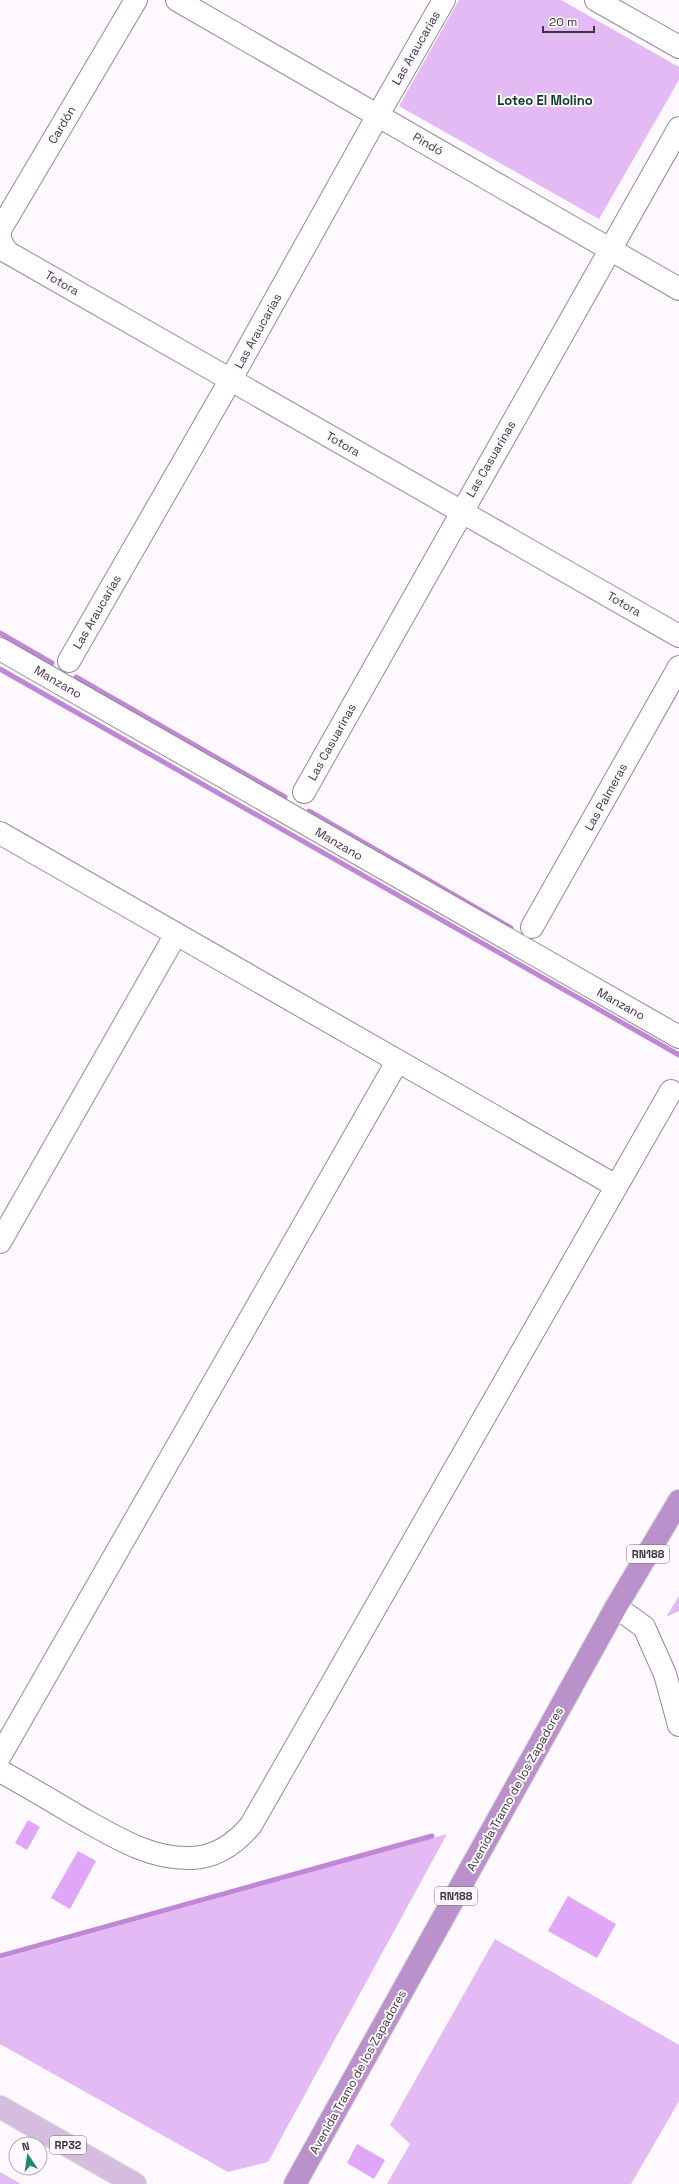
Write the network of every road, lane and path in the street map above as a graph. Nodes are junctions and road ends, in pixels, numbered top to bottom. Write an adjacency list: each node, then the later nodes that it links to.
1 (136, 0): 9 (street, Cardón)
2 (177, 0): 6 (street, Pindó)
3 (444, 0): 6 (street, Las Araucarias)
4 (596, 0): 5 (street)
5 (679, 47)
6 (378, 115): 8 (street, Pindó); 11 (street, Las Araucarias)
7 (679, 128): 8 (street, Las Casuarinas)
8 (610, 249): 10 (street, Pindó); 12 (street, Las Casuarinas)
9 (7, 252): 11 (street, Totora)
10 (679, 288)
11 (230, 379): 12 (street, Totora); 15 (street, Las Araucarias)
12 (461, 512): 13 (street, Totora); 17 (street, Las Casuarinas)
13 (679, 636)
14 (0, 649): 21 (street, Manzano)
15 (69, 660)
16 (679, 667): 19 (street, Las Palmeras)
17 (304, 792)
18 (0, 833): 20 (street)
19 (532, 927)
20 (176, 934): 22 (street); 25 (street)
21 (679, 1037)
22 (397, 1062): 24 (street); 29 (street)
23 (671, 1091): 24 (street)
24 (616, 1186): 31 (street)
25 (0, 1242)
26 (679, 1501): 27 (highway, Avenida Tramo de los Zapadores / RN188)
27 (616, 1608): 28 (street); 34 (highway, Avenida Tramo de los Zapadores / RN188)
28 (679, 1725)
29 (0, 1756): 31 (street)
30 (0, 1771): 31 (street)
31 (170, 1856)
32 (0, 2107): 33 (main road, RP32)
33 (135, 2184)
34 (295, 2184)

